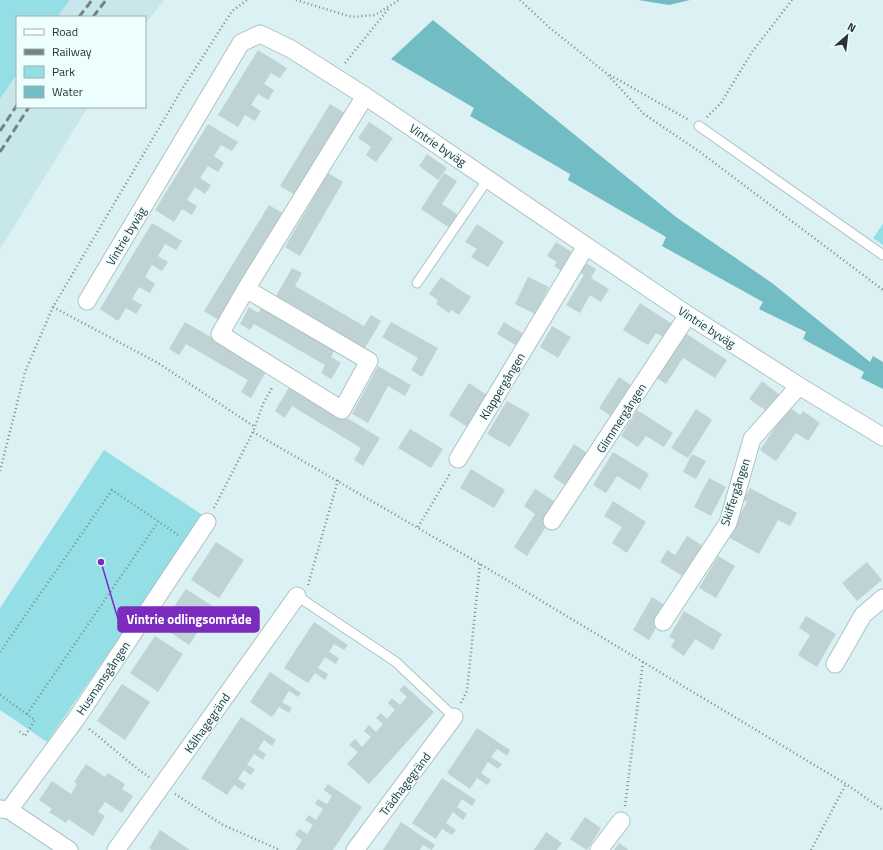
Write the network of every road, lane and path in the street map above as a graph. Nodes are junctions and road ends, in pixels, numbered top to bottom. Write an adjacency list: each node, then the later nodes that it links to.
1 (247, 0): 18 (path)
2 (296, 0): 6 (path)
3 (399, 0): 6 (path)
4 (520, 0): 7 (path)
5 (792, 0): 10 (path)
6 (390, 6): 8 (path)
7 (606, 73): 10 (path); 16 (path)
8 (334, 76): 9 (street, Vintrie byväg); 17 (street, Vintrie byväg)
9 (365, 96): 11 (street, Vintrie byväg); 15 (street)
10 (699, 126): 13 (lane)
11 (488, 179): 12 (street, Vintrie byväg); 14 (lane)
12 (586, 246): 19 (street, Vintrie byväg); 25 (street, Klappergången)
13 (883, 255)
14 (417, 283)
15 (246, 289): 20 (street); 20 (street)
16 (883, 290)
17 (87, 301)
18 (53, 307): 22 (path); 26 (path)
19 (688, 315): 21 (street, Vintrie byväg); 28 (street, Glimmergången)
20 (281, 372): 22 (path)
21 (798, 386): 24 (street, Vintrie byväg); 36 (street, Skiffergången)
22 (255, 426): 23 (path)
23 (253, 432): 27 (path); 30 (path)
24 (883, 437)
25 (458, 460): 31 (path)
26 (0, 472)
27 (338, 480): 31 (path); 35 (path)
28 (552, 521)
29 (158, 522): 32 (path); 37 (path); 41 (path)
30 (206, 522): 32 (street, Husmansgången)
31 (418, 527): 33 (path)
32 (192, 544): 45 (street, Husmansgången)
33 (480, 564): 38 (path); 42 (path)
34 (883, 598): 39 (street)
35 (300, 599): 42 (lane); 49 (street, Kålhagegränd)
36 (663, 622)
37 (0, 652)
38 (643, 662): 44 (path); 47 (path)
39 (835, 664)
40 (0, 695): 41 (path)
41 (27, 714): 43 (path)
42 (454, 717): 50 (street, Trädhagegränd)
43 (18, 730)
44 (846, 784): 46 (path); 52 (path)
45 (5, 809): 48 (street)
46 (883, 810)
47 (620, 821): 51 (street)
48 (70, 850)
49 (116, 850)
50 (356, 850)
51 (598, 850)
52 (812, 850)

